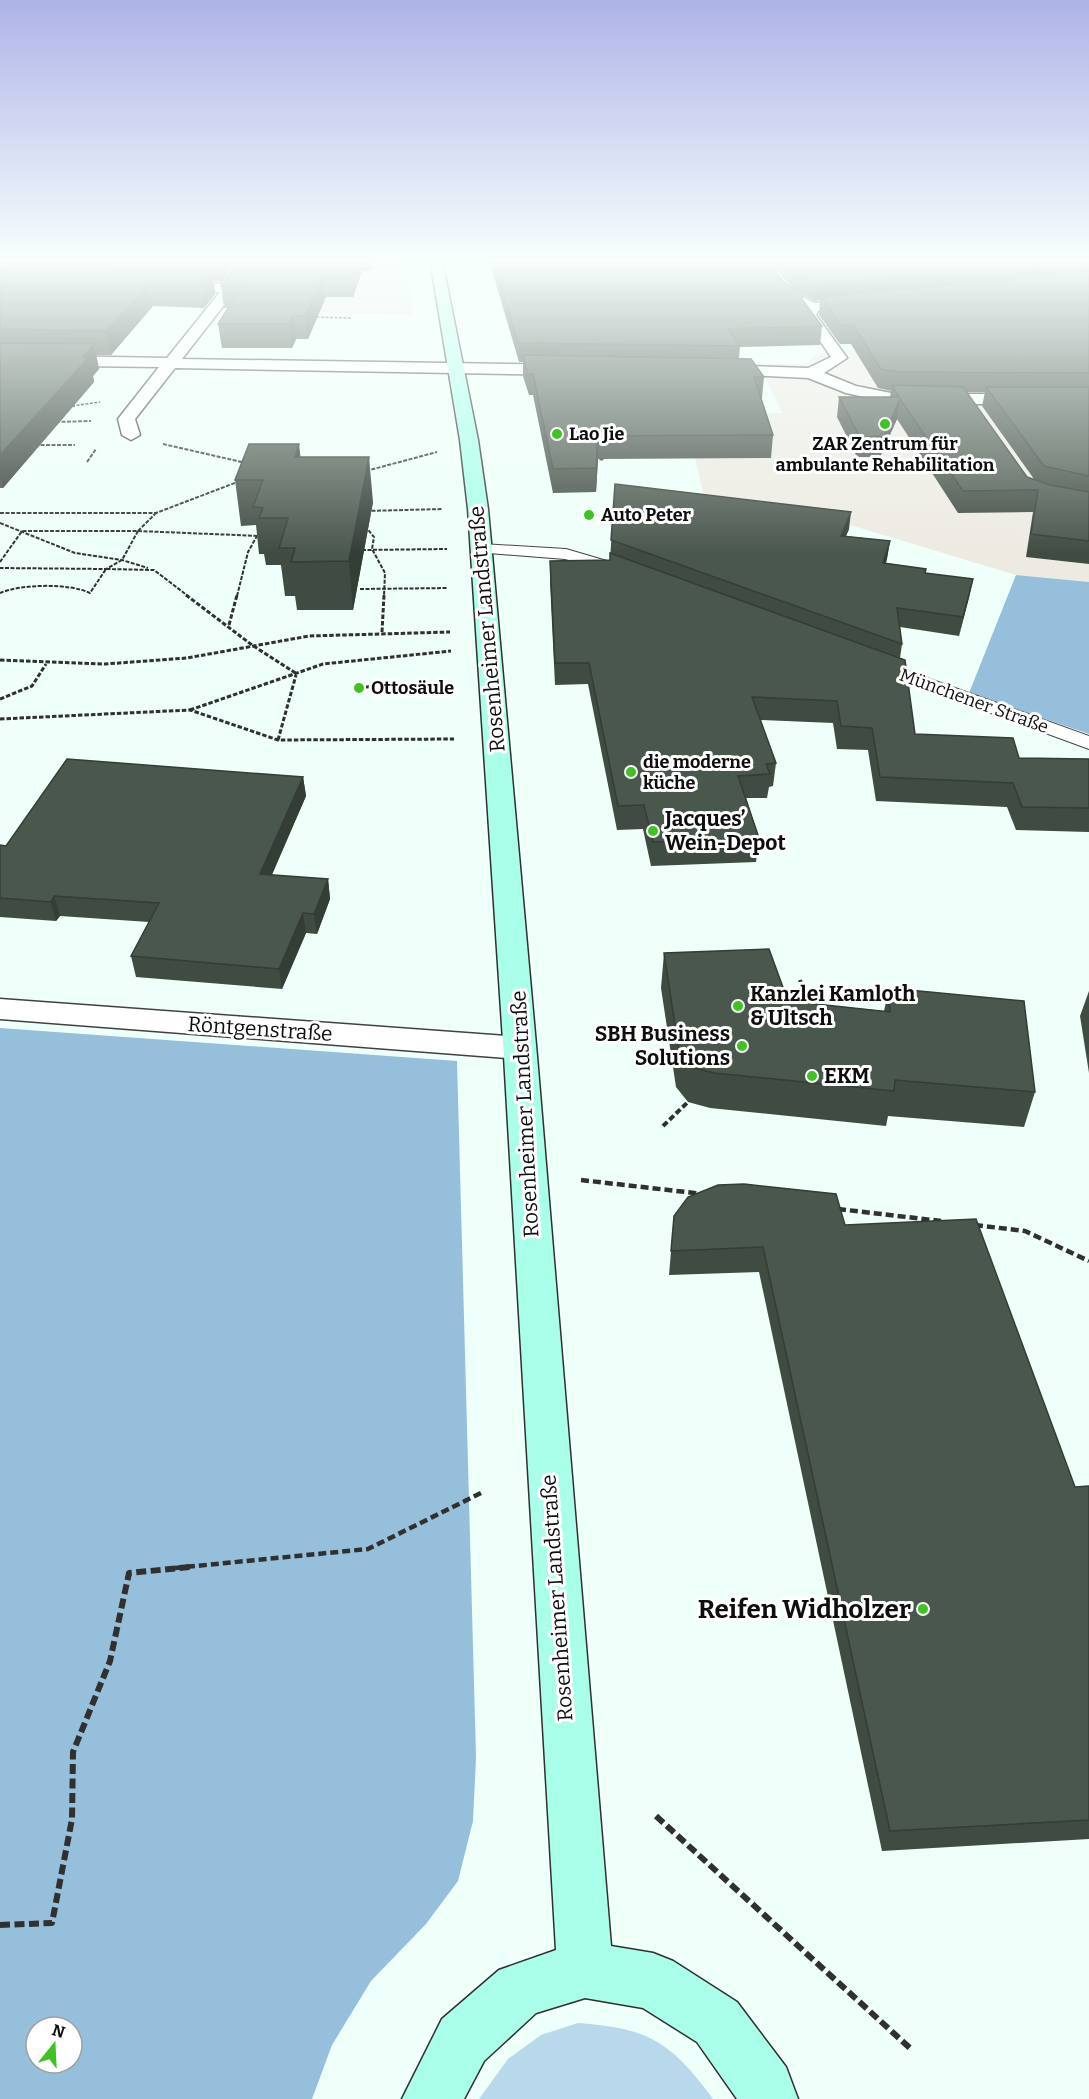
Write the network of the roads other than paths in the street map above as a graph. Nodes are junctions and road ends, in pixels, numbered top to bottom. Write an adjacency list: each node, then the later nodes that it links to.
1 (175, 358): 5 (street)
2 (454, 358): 6 (main road, Rosenheimer Landstraße)
3 (838, 358): 10 (street)
4 (0, 360): 5 (street)
5 (170, 364): 6 (street); 15 (street)
6 (456, 369): 7 (street); 16 (main road, Rosenheimer Landstraße)
7 (583, 370)
8 (699, 370): 9 (street)
9 (750, 370): 10 (street); 13 (street)
10 (810, 373): 13 (street)
11 (966, 399): 12 (street); 13 (street); 14 (street)
12 (1089, 399)
13 (922, 400)
14 (979, 418)
15 (131, 435)
16 (482, 549): 17 (lane); 21 (main road, Rosenheimer Landstraße)
17 (643, 578)
18 (864, 660): 19 (lane, Münchener Straße)
19 (1089, 743)
20 (0, 1009): 21 (street, Röntgenstraße)
21 (520, 1048): 22 (main road, Rosenheimer Landstraße)
22 (585, 1970): 23 (main road); 24 (main road)
23 (432, 2099)
24 (768, 2099)

